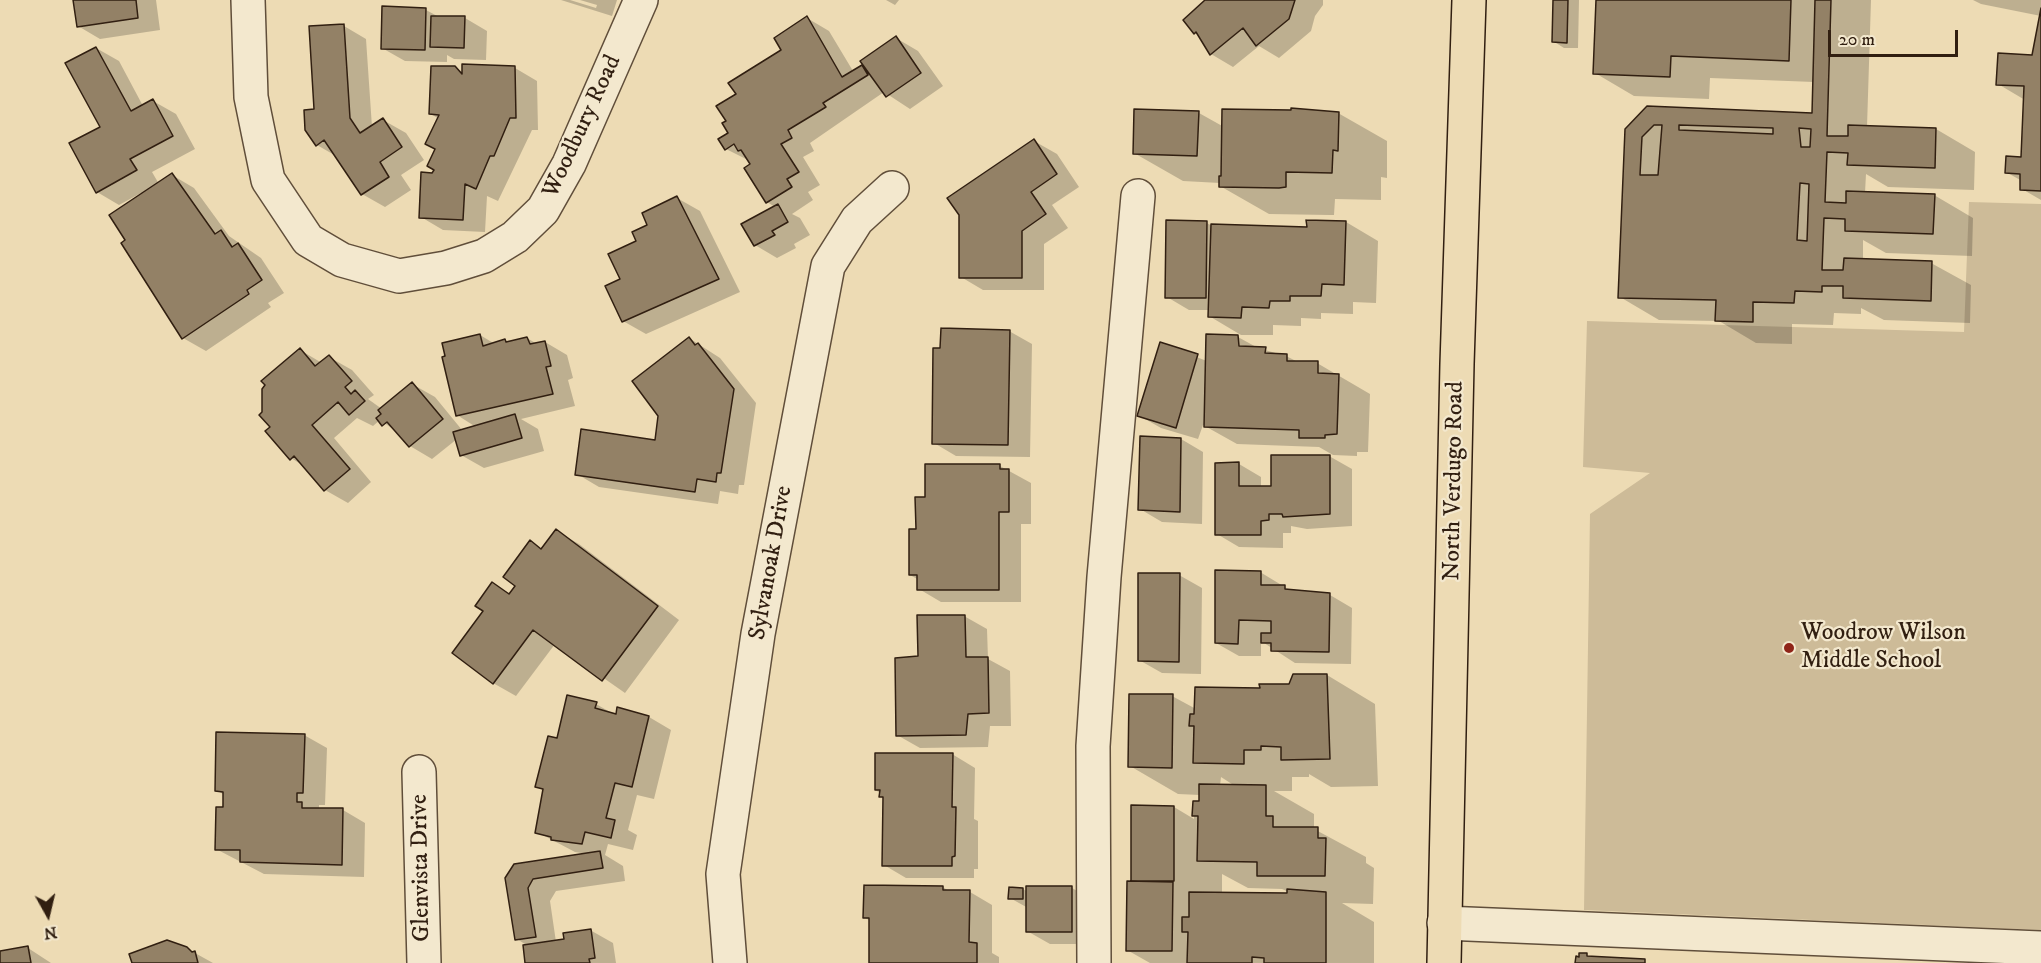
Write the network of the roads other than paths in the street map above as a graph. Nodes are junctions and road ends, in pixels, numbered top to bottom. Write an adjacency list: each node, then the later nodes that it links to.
1 (248, 0): 2 (street, Woodbury Road)
2 (641, 0)
3 (1469, 0): 7 (main road, North Verdugo Road)
4 (891, 188): 11 (street, Sylvanoak Drive)
5 (1138, 196): 12 (street)
6 (419, 772): 10 (street, Glenvista Drive)
7 (1444, 923): 9 (street); 13 (main road, North Verdugo Road)
8 (2041, 948): 9 (street)
9 (1793, 951)
10 (424, 963)
11 (730, 963)
12 (1094, 963)
13 (1444, 963)

